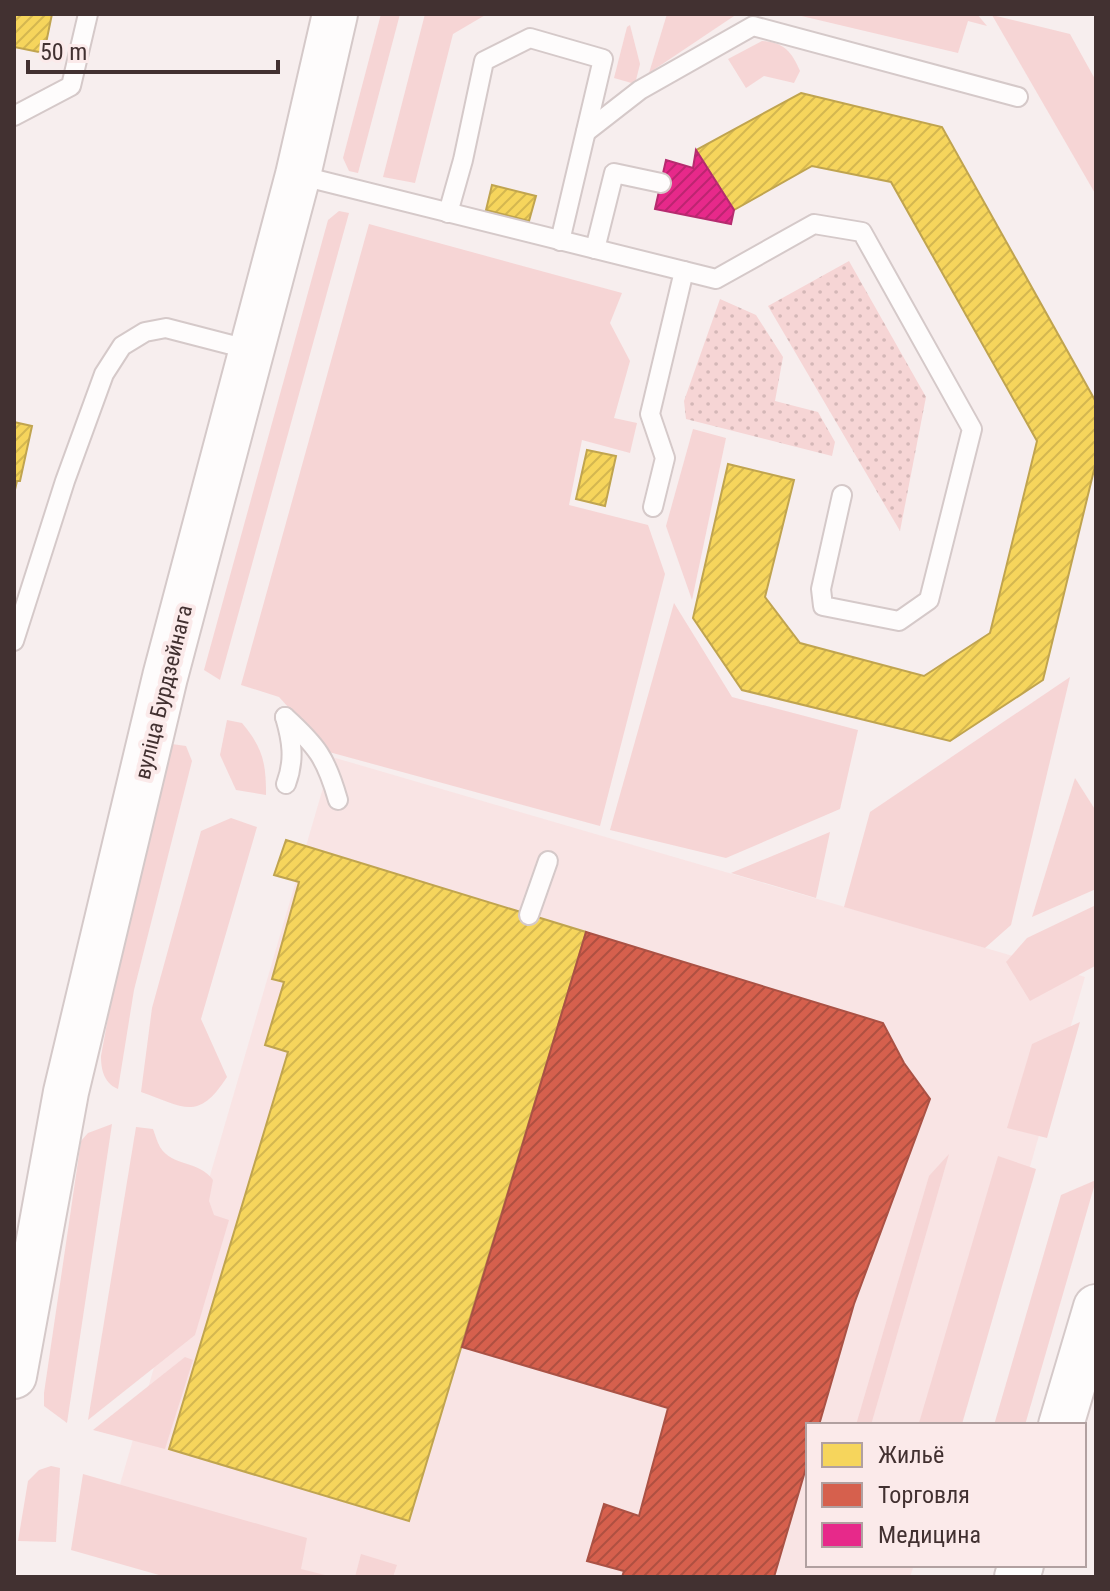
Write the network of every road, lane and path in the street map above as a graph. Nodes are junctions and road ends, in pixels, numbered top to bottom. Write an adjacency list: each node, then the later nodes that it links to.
1 (88, 14): 4 (lane)
2 (335, 14): 6 (street, вуліца Бурдзейнага)
3 (1018, 97): 5 (lane)
4 (14, 116)
5 (586, 132): 8 (lane); 9 (lane)
6 (298, 175): 8 (lane); 12 (street, вуліца Бурдзейнага)
7 (661, 183): 10 (lane)
8 (448, 213): 9 (lane)
9 (560, 241): 10 (lane)
10 (595, 249): 11 (lane)
11 (684, 271): 13 (lane); 14 (lane)
12 (251, 350): 15 (lane); 22 (street, вуліца Бурдзейнага)
13 (842, 495)
14 (653, 507)
15 (20, 601): 16 (lane)
16 (14, 641)
17 (286, 784): 18 (lane)
18 (338, 800)
19 (548, 861): 20 (lane)
20 (529, 915)
21 (1096, 1307): 23 (street)
22 (14, 1376)
23 (1062, 1423)

